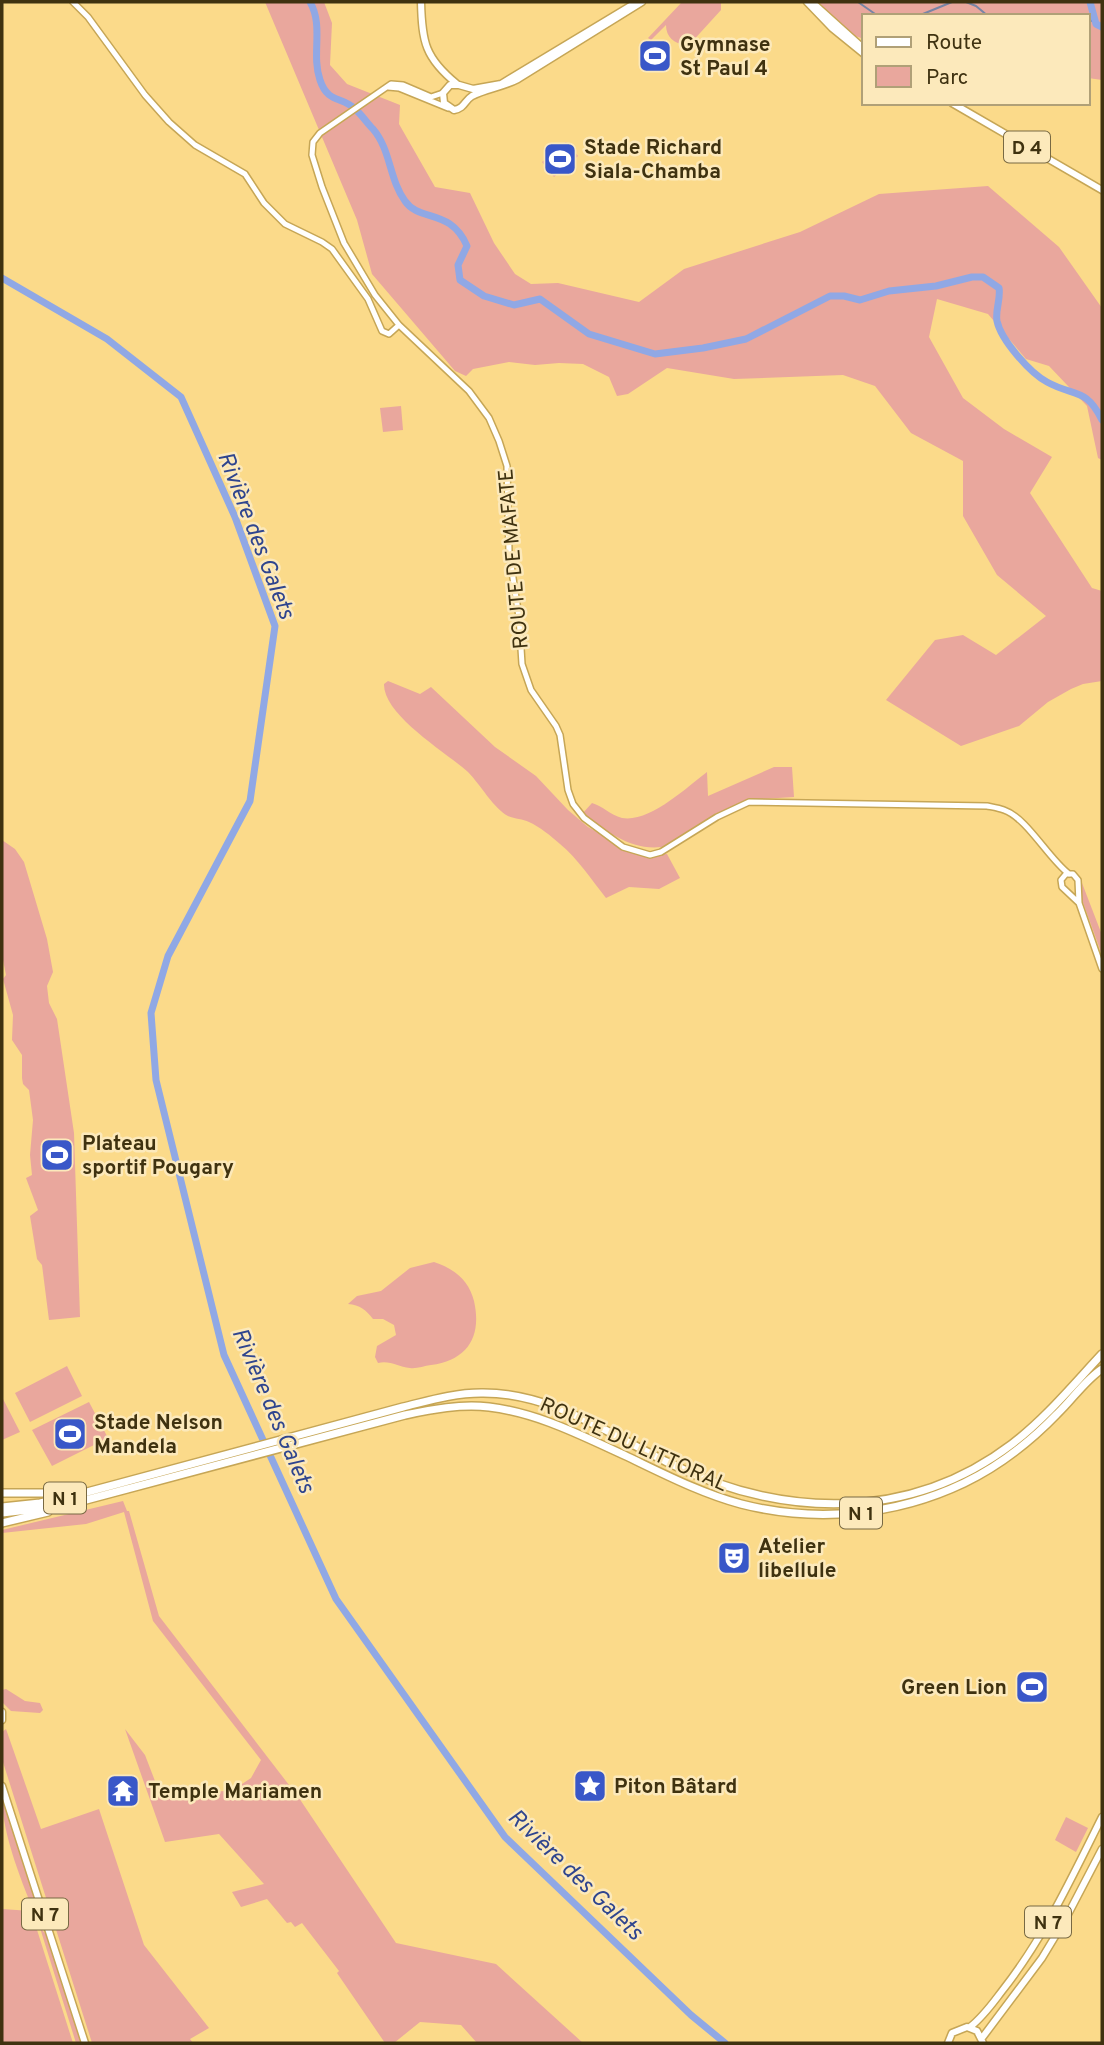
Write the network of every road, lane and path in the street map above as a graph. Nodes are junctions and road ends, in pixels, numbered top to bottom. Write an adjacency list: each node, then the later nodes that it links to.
1 (73, 2): 15 (main road, ROUTE DE MAFATE)
2 (421, 2): 7 (main road)
3 (637, 2): 8 (main road)
4 (642, 2): 11 (main road)
5 (809, 2): 6 (main road)
6 (862, 50)
7 (440, 71): 8 (main road); 10 (main road)
8 (458, 85): 10 (main road); 11 (main road)
9 (382, 89): 10 (main road); 13 (main road); 15 (main road)
10 (445, 90): 13 (main road)
11 (468, 100): 13 (main road)
12 (954, 105): 14 (main road, D 4)
13 (449, 108)
14 (1102, 190)
15 (398, 325): 16 (main road, ROUTE DE MAFATE)
16 (1057, 864): 17 (main road, ROUTE DE MAFATE); 18 (main road, ROUTE DE MAFATE)
17 (1069, 874): 18 (main road); 19 (main road)
18 (1061, 880): 20 (main road)
19 (1077, 888): 20 (main road); 21 (main road)
20 (1068, 892): 21 (main road)
21 (1079, 903): 22 (main road)
22 (1102, 969)
23 (1102, 1354): 25 (highway, ROUTE DU LITTORAL / N 1)
24 (1101, 1369): 25 (highway, ROUTE DU LITTORAL / N 1)
25 (404, 1411): 27 (highway, ROUTE DU LITTORAL / N 1)
26 (126, 1481): 27 (highway, ROUTE DU LITTORAL / N 1); 28 (highway); 30 (highway, ROUTE DU LITTORAL / N 1)
27 (145, 1481): 29 (highway, ROUTE DU LITTORAL / N 1)
28 (2, 1493)
29 (106, 1495): 31 (highway, ROUTE DU LITTORAL / N 1); 32 (highway)
30 (2, 1507)
31 (2, 1513)
32 (2, 1523)
33 (2, 1712): 34 (main road)
34 (2, 1720)
35 (2, 1786): 40 (main road, N 7)
36 (1102, 1817): 38 (main road, N 7)
37 (1102, 1849): 39 (main road, N 7)
38 (970, 2027): 39 (main road, N 7); 41 (main road, N 7)
39 (982, 2041)
40 (85, 2043)
41 (948, 2043)

